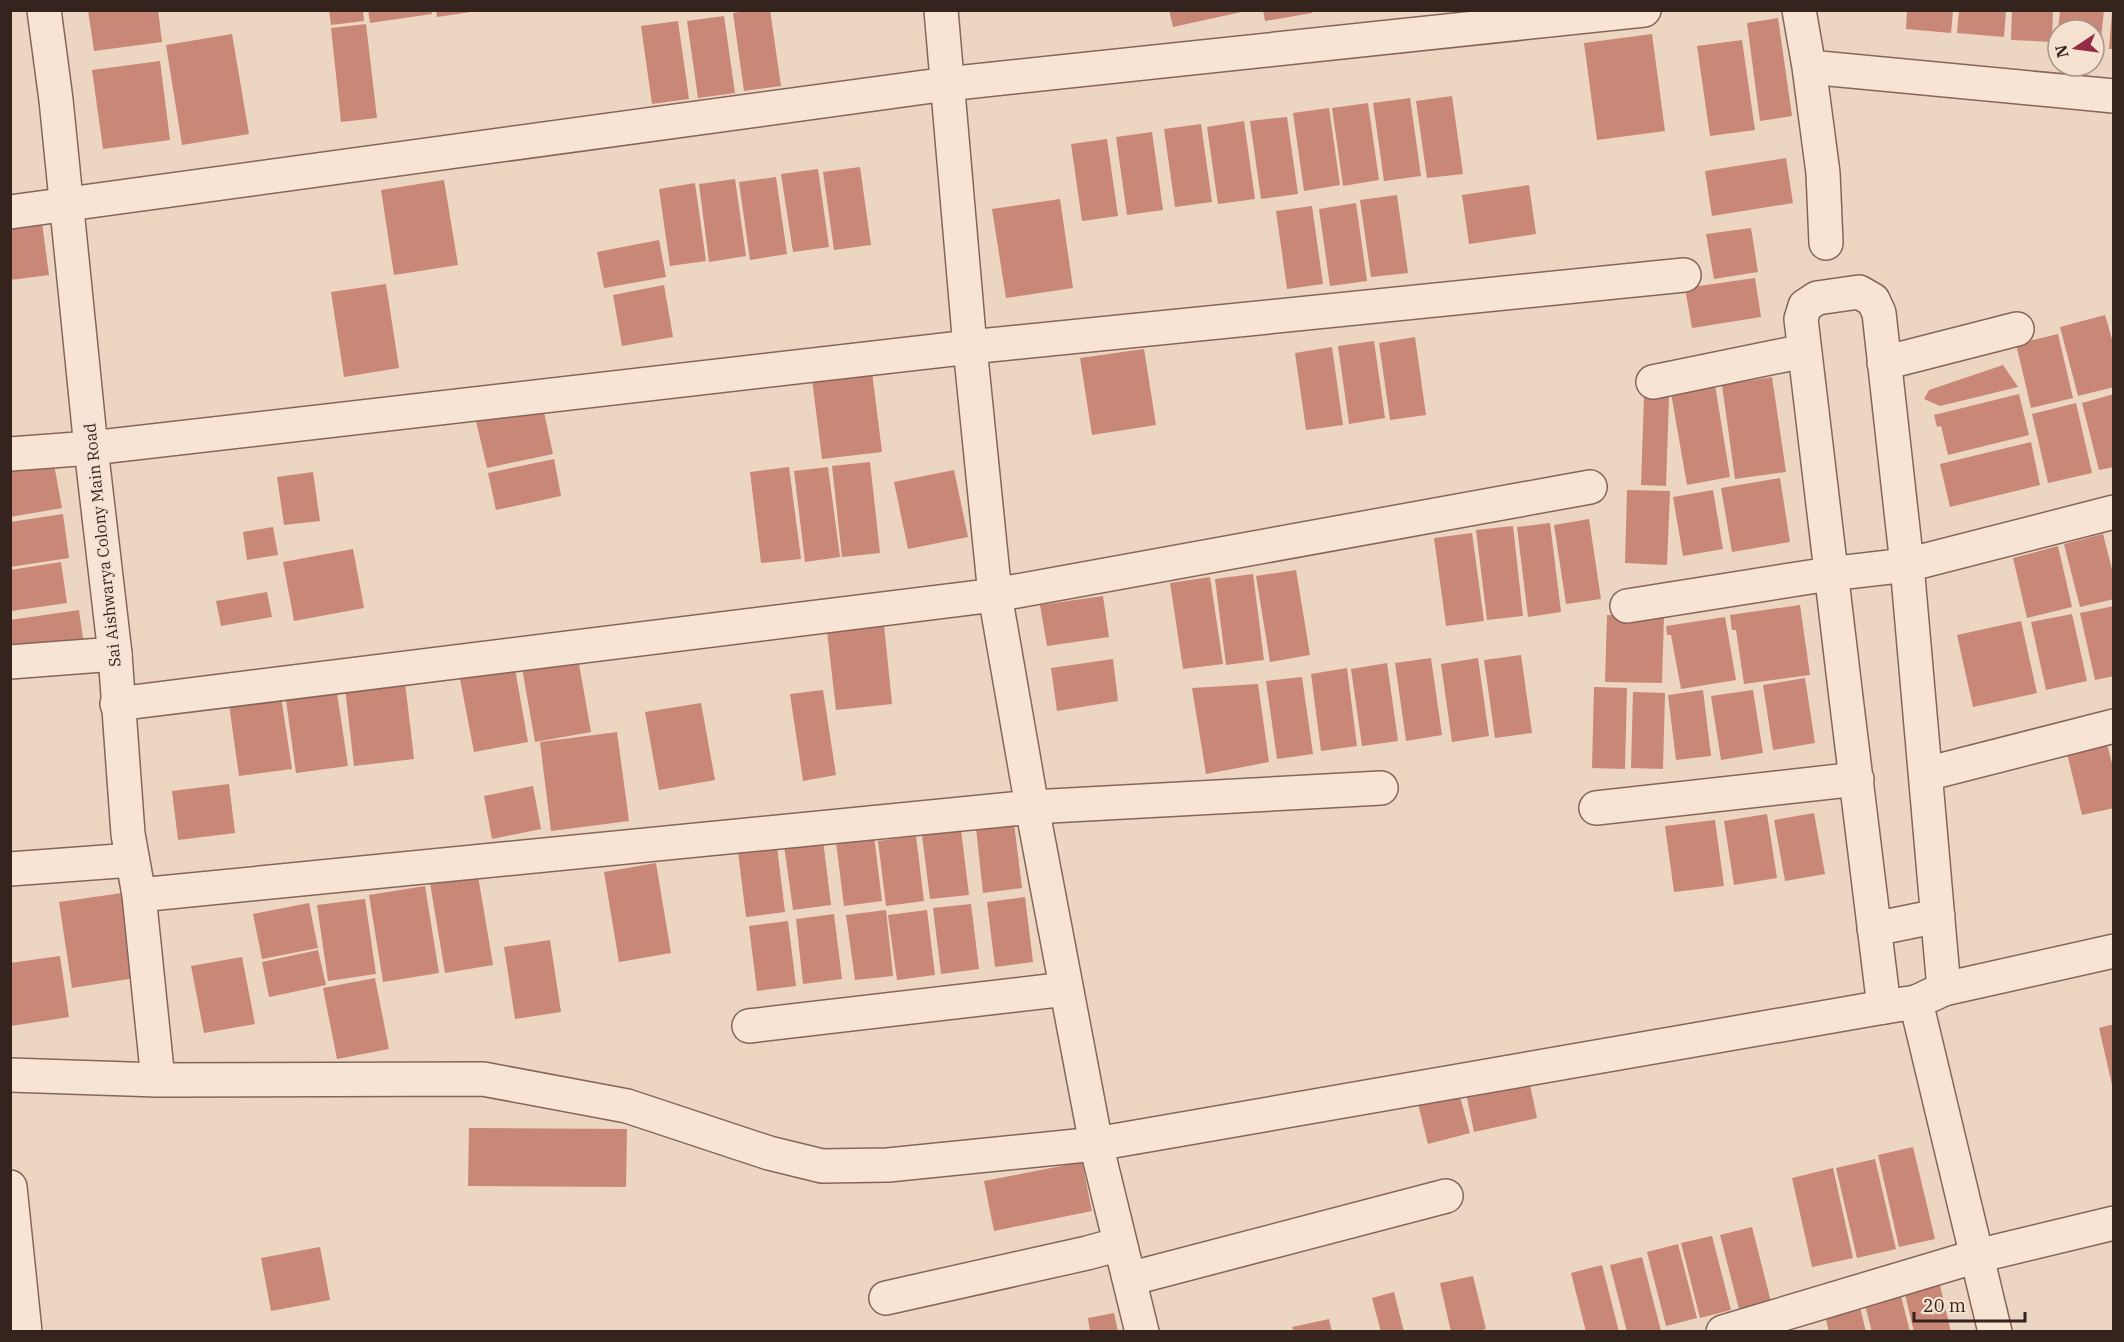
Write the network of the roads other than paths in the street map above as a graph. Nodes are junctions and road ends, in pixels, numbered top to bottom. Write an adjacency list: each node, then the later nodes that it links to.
1 (44, 10): 8 (street, Sai Aishwarya Colony Main Road)
2 (941, 10): 6 (street)
3 (1644, 10): 6 (street)
4 (1799, 10): 5 (street)
5 (1809, 67): 7 (street); 10 (street)
6 (947, 84): 8 (street); 13 (street)
7 (2114, 96)
8 (66, 204): 9 (street); 17 (street, Sai Aishwarya Colony Main Road)
9 (10, 212)
10 (1827, 243)
11 (1684, 275): 13 (street)
12 (2017, 329): 15 (street)
13 (970, 347): 17 (street); 23 (street)
14 (1804, 351): 15 (street); 16 (street); 22 (street)
15 (1884, 363): 21 (street)
16 (1653, 382)
17 (91, 448): 18 (street); 25 (street, Sai Aishwarya Colony Main Road)
18 (10, 454)
19 (1590, 487): 23 (street)
20 (2114, 512): 21 (street)
21 (1907, 565): 22 (street); 29 (street)
22 (1829, 574): 24 (street); 30 (street)
23 (995, 595): 27 (street); 32 (street)
24 (1627, 606)
25 (115, 654): 26 (street); 27 (street, Sai Aishwarya Colony Main Road)
26 (10, 662)
27 (117, 704): 34 (street, Sai Aishwarya Colony Main Road)
28 (2114, 726): 29 (street)
29 (1926, 774): 37 (street)
30 (1857, 779): 33 (street); 38 (street)
31 (1381, 788): 32 (street)
32 (1032, 807): 36 (street); 40 (street)
33 (1596, 808)
34 (132, 860): 35 (street); 36 (street, Sai Aishwarya Colony Main Road)
35 (10, 869)
36 (139, 895): 45 (street, Sai Aishwarya Colony Main Road)
37 (1938, 916): 38 (street); 41 (street)
38 (1874, 929): 42 (street)
39 (2114, 951): 41 (street)
40 (1066, 989): 43 (street); 46 (street)
41 (1930, 995): 42 (street); 51 (street)
42 (1884, 1007): 46 (street)
43 (749, 1026)
44 (10, 1075): 45 (street)
45 (158, 1080): 46 (street)
46 (1096, 1144): 50 (street)
47 (10, 1187): 53 (street)
48 (1446, 1196): 52 (street)
49 (2114, 1223): 51 (street)
50 (1120, 1244): 52 (street); 54 (street)
51 (1977, 1256): 57 (street); 58 (street)
52 (1129, 1279): 56 (street)
53 (15, 1292): 55 (street)
54 (886, 1298)
55 (25, 1332)
56 (1142, 1332)
57 (1722, 1332)
58 (1995, 1332)

